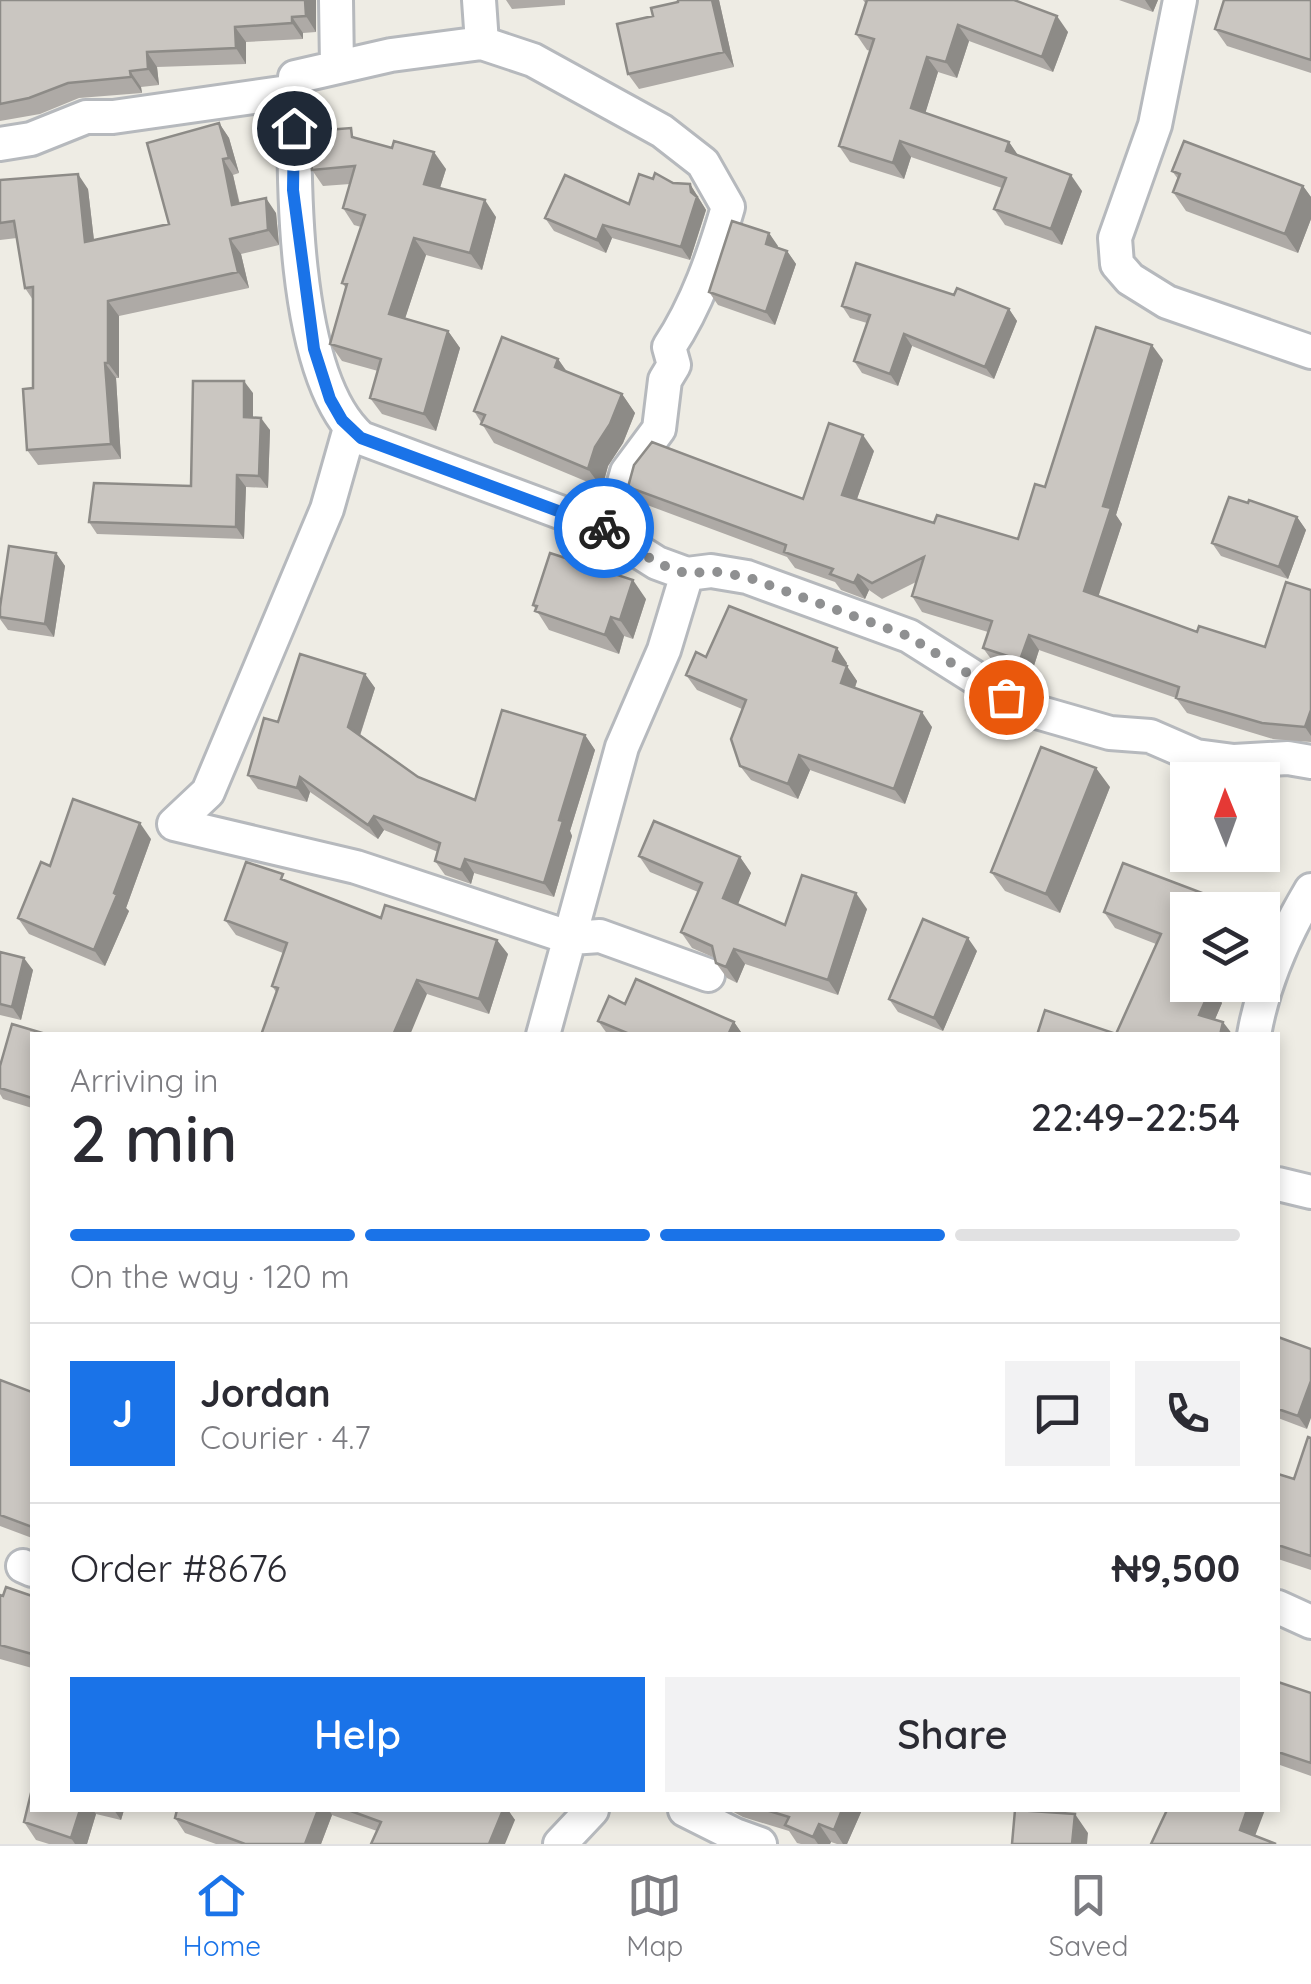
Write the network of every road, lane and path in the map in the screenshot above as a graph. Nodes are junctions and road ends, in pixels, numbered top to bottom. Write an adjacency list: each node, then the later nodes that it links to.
1 (336, 0): 5 (street)
2 (479, 0): 4 (street)
3 (1180, 0): 8 (street)
4 (482, 42): 5 (street); 10 (street)
5 (337, 68): 6 (street)
6 (295, 91): 7 (street); 9 (street)
7 (0, 144)
8 (1311, 352)
9 (350, 428): 10 (street); 14 (street)
10 (610, 532): 11 (street)
11 (687, 574): 12 (street); 14 (street)
12 (1311, 762)
13 (1311, 890): 17 (street)
14 (571, 938): 15 (street); 16 (street)
15 (708, 975)
16 (543, 1032)
17 (1254, 1032)
18 (1280, 1184): 19 (street)
19 (1311, 1192)
20 (1280, 1608): 21 (street)
21 (1311, 1622)
22 (590, 1812): 24 (street)
23 (689, 1812): 25 (street)
24 (560, 1844)
25 (760, 1844)

